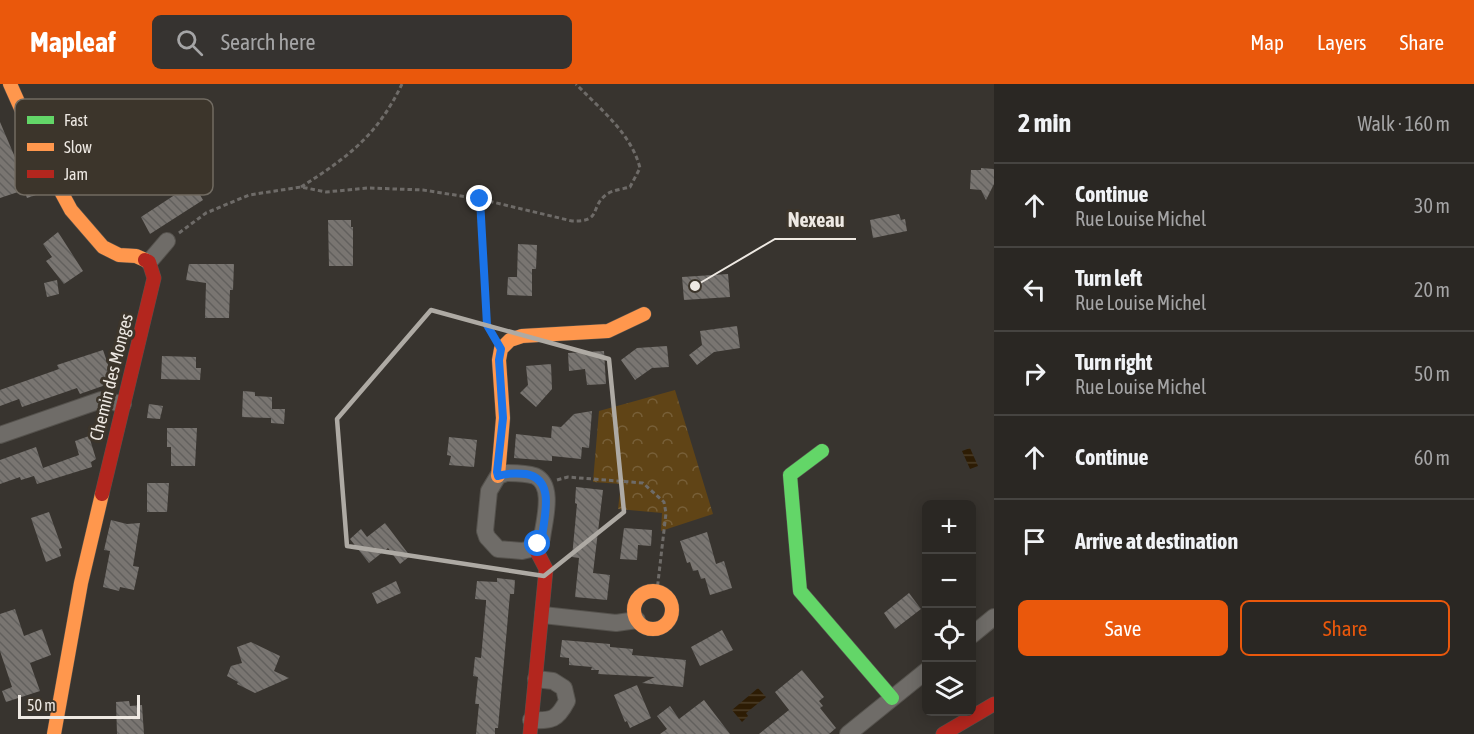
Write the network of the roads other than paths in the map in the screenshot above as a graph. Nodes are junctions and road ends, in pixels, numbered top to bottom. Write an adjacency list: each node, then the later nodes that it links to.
1 (10, 84): 2 (street)
2 (17, 99)
3 (63, 195): 5 (street)
4 (167, 241): 5 (street)
5 (149, 262): 7 (street, Chemin des Monges)
6 (644, 314): 10 (street)
7 (123, 404): 8 (street); 21 (street, Chemin des Monges)
8 (0, 435)
9 (822, 451): 18 (street)
10 (498, 476): 11 (street); 11 (street)
11 (535, 548): 12 (street)
12 (543, 615): 14 (street); 17 (street)
13 (994, 617): 15 (street)
14 (637, 620): 14 (street)
15 (976, 632)
16 (922, 675): 18 (street)
17 (536, 679): 20 (street); 20 (street)
18 (892, 698): 22 (street)
19 (994, 704): 23 (street)
20 (531, 727)
21 (54, 734)
22 (848, 734)
23 (942, 734)

